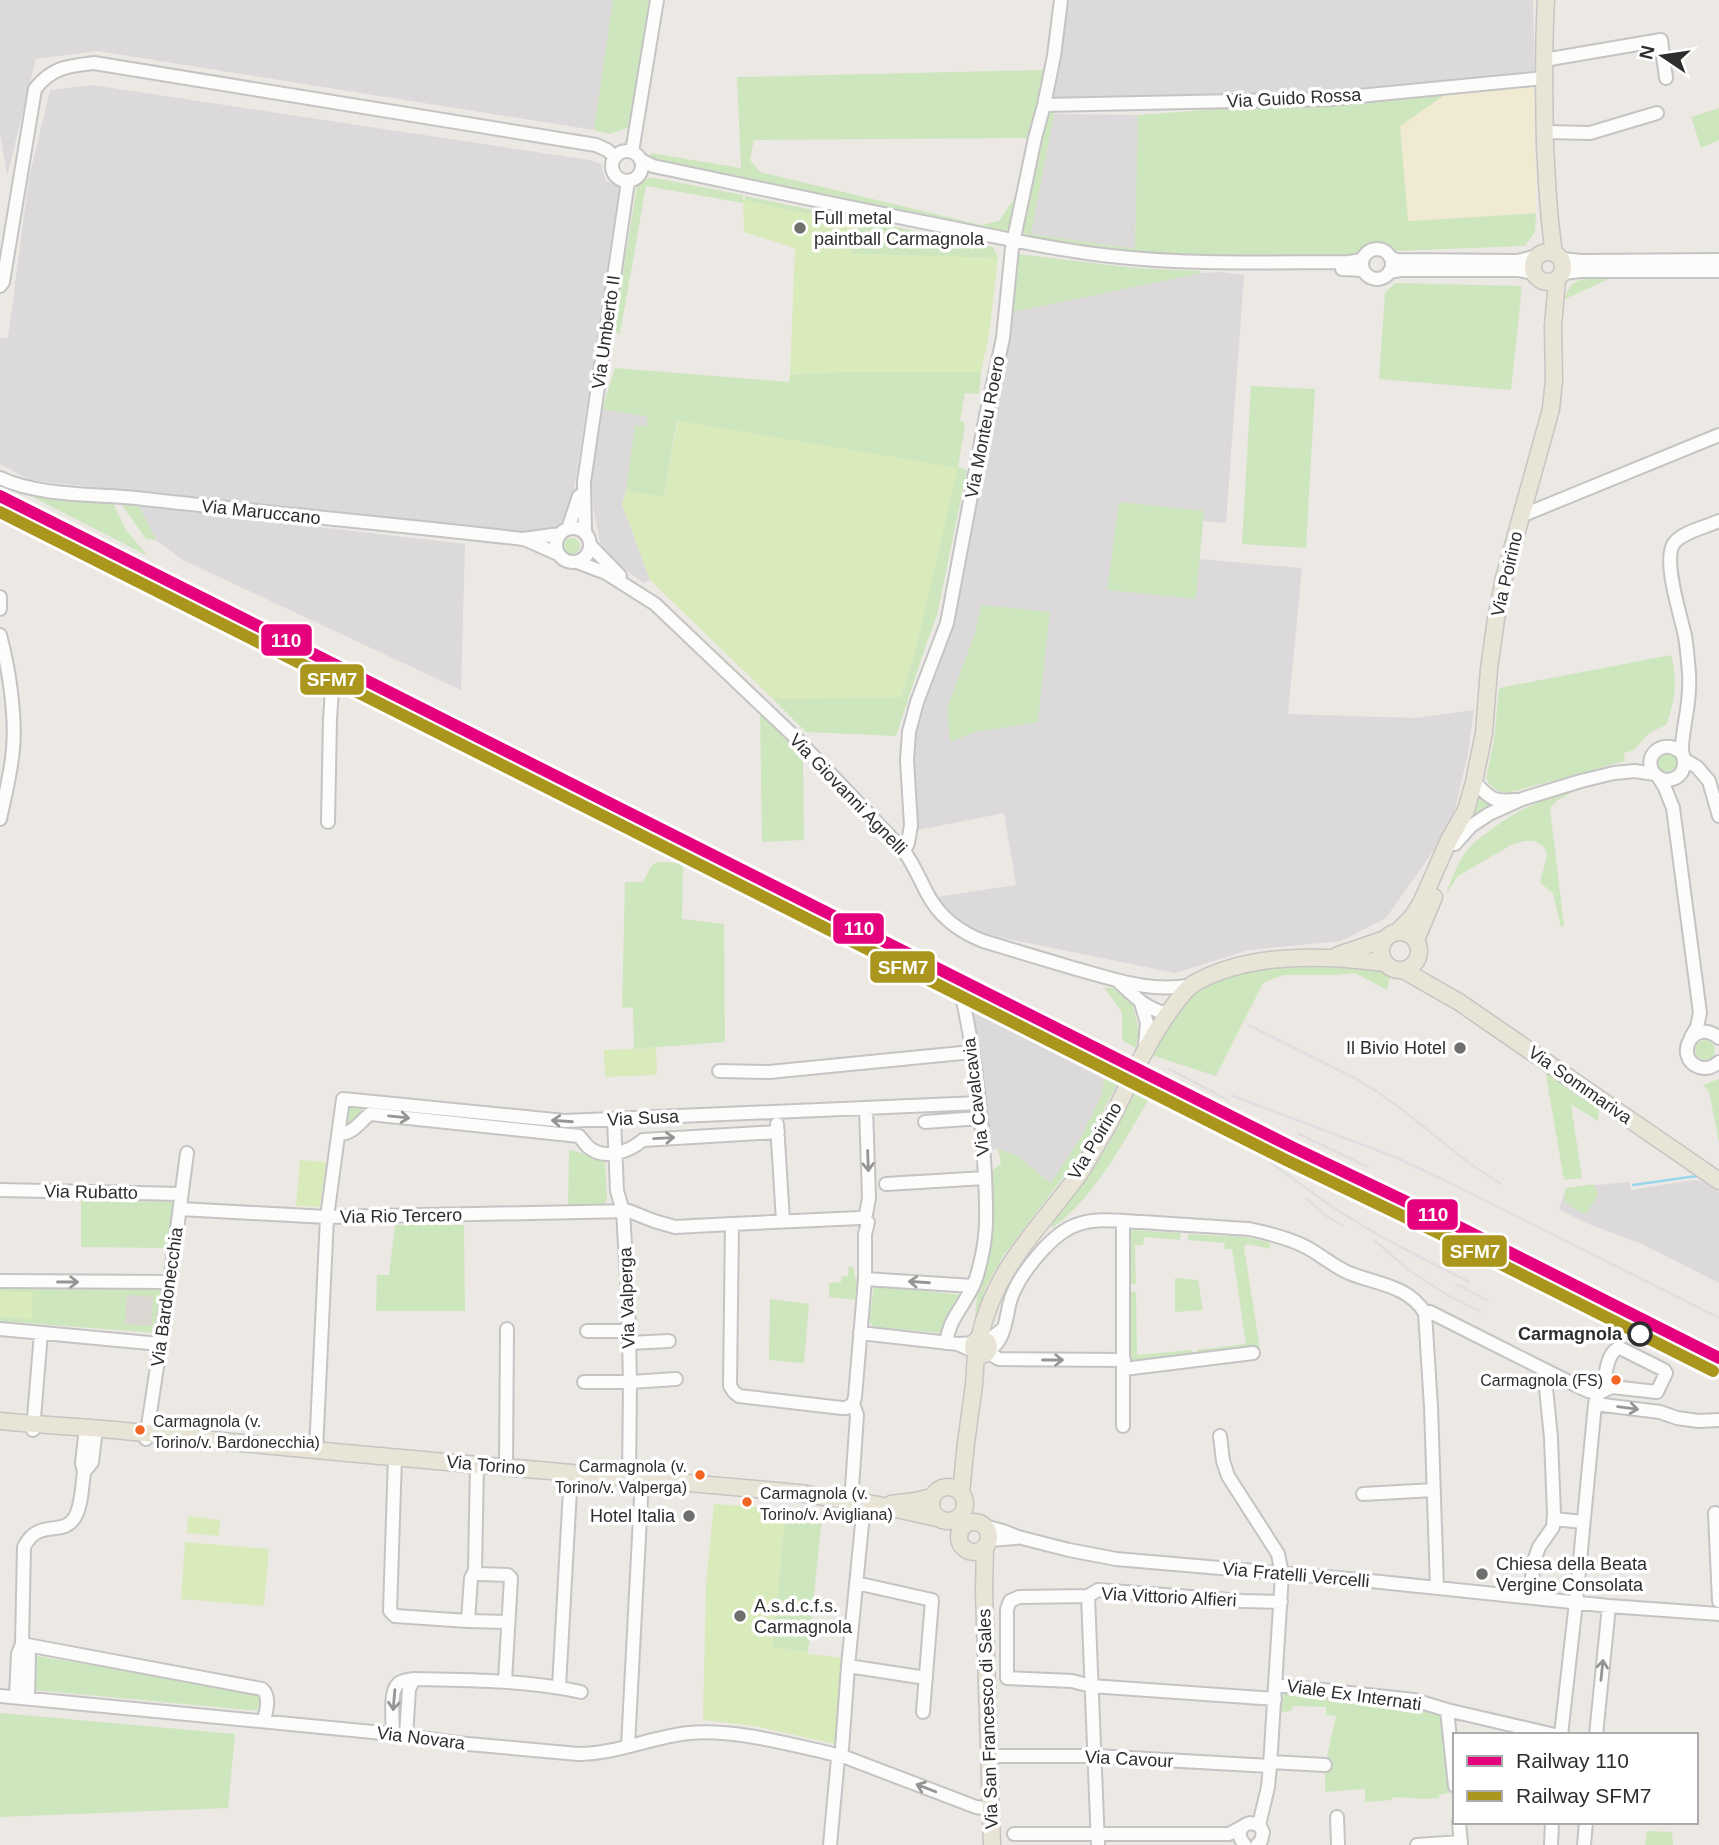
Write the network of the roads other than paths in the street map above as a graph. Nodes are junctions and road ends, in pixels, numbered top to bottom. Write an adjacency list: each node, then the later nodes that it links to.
1 (657, 0): 11 (street)
2 (1061, 0): 7 (street, Via Monteu Roero)
3 (1546, 0): 4 (main road, Via Poirino)
4 (1544, 60): 5 (main road, Via Poirino); 6 (street)
5 (1544, 78): 7 (street, Via Guido Rossa); 9 (main road, Via Poirino)
6 (1666, 78)
7 (1044, 105): 13 (street, Via Monteu Roero)
8 (1657, 113): 9 (street)
9 (1545, 132): 17 (main road, Via Poirino)
10 (615, 157): 11 (street); 12 (street); 20 (street)
11 (638, 161): 12 (street); 13 (street)
12 (628, 181): 23 (street, Via Umberto II)
13 (1013, 244): 16 (street); 50 (street, Via Monteu Roero)
14 (1391, 258): 16 (street); 17 (street); 19 (street)
15 (1719, 260): 17 (street)
16 (1363, 265): 19 (street)
17 (1549, 266): 18 (street); 19 (street); 25 (main road, Via Poirino)
18 (1719, 271)
19 (1389, 272)
20 (0, 286)
21 (1719, 435): 25 (street)
22 (0, 478): 28 (street, Via Maruccano)
23 (584, 482): 27 (street, Via Umberto II); 29 (street, Via Umberto II)
24 (0, 505): 47 (street)
25 (1521, 516): 42 (main road, Via Poirino)
26 (1719, 521): 36 (street)
27 (564, 531): 28 (street, Via Maruccano); 29 (street); 30 (street)
28 (523, 539): 30 (street, Via Maruccano)
29 (587, 539): 31 (street); 32 (street, Via Giovanni Agnelli)
30 (558, 554): 31 (street)
31 (578, 562): 32 (street, Via Giovanni Agnelli)
32 (629, 587): 50 (street, Via Giovanni Agnelli)
33 (0, 597): 34 (street)
34 (0, 609)
35 (0, 635): 46 (street)
36 (1688, 704): 37 (street); 39 (street)
37 (1659, 749): 39 (street); 40 (street); 41 (street)
38 (492, 752): 65 (street, Via Cavalcavia)
39 (1683, 765): 41 (street); 44 (street); 45 (street)
40 (1614, 773): 41 (street); 43 (street)
41 (1657, 776): 44 (street)
42 (1474, 782): 43 (street); 48 (main road, Via Poirino)
43 (1522, 799): 49 (street)
44 (1673, 808): 62 (street)
45 (1719, 816)
46 (0, 819)
47 (328, 822)
48 (1460, 822): 49 (main road, Via Poirino); 51 (main road, Via Poirino)
49 (1455, 844): 52 (main road, Via Poirino)
50 (904, 851): 56 (street, Via Giovanni Agnelli)
51 (1391, 935): 52 (main road); 53 (main road, Via Poirino); 54 (main road)
52 (1418, 948): 55 (main road, Via Poirino); 59 (main road, Via Sommariva)
53 (1329, 957): 54 (main road, Via Poirino); 57 (main road, Via Poirino)
54 (1385, 962): 55 (main road, Via Poirino)
55 (1403, 970): 59 (main road, Via Sommariva)
56 (1118, 981): 58 (street, Via Giovanni Agnelli); 60 (street)
57 (1191, 985): 58 (street, Via Giovanni Agnelli); 61 (main road, Via Poirino)
58 (1155, 987): 61 (street)
59 (1440, 990): 79 (main road, Via Sommariva)
60 (1141, 1003): 61 (street); 66 (street)
61 (1169, 1011): 66 (main road, Via Poirino)
62 (1700, 1013): 63 (street); 64 (street)
63 (1691, 1037): 64 (street); 67 (street)
64 (1718, 1037)
65 (972, 1052): 68 (street); 69 (street, Via Cavalcavia)
66 (1143, 1054): 104 (main road, Via Poirino)
67 (1719, 1062)
68 (719, 1071)
69 (978, 1103): 70 (street, Via Susa); 72 (street, Via Cavalcavia)
70 (866, 1108): 71 (street, Via Susa); 88 (street, one-way to 88)
71 (777, 1113): 73 (street, Via Susa); 75 (street)
72 (980, 1118): 74 (street); 80 (street, Via Cavalcavia)
73 (614, 1119): 76 (street, Via Susa, one-way to 76); 78 (street, Via Valperga)
74 (925, 1122)
75 (778, 1132): 78 (street, Via Susa, one-way to 75); 87 (street)
76 (338, 1134): 78 (street, Via Susa, one-way to 78); 86 (street, Via Susa)
77 (187, 1153): 83 (street, Via Bardonecchia)
78 (615, 1153): 85 (street, Via Valperga)
79 (1713, 1177)
80 (985, 1178): 81 (street); 94 (street, Via Cavalcavia)
81 (886, 1184)
82 (0, 1190): 83 (street, Via Rubatto)
83 (181, 1194): 84 (street, Via Bardonecchia)
84 (180, 1209): 86 (street, Via Rio Tercero); 93 (street, Via Bardonecchia)
85 (623, 1211): 86 (street, Via Rio Tercero); 90 (street, Via Rio Tercero); 101 (street, Via Valperga)
86 (327, 1217): 123 (street, Via Susa)
87 (783, 1221): 88 (street, Via Rio Tercero); 90 (street, Via Rio Tercero)
88 (864, 1222): 91 (street)
89 (1122, 1222): 95 (street); 104 (street); 106 (street)
90 (733, 1224): 113 (street)
91 (865, 1279): 94 (street, one-way to 91); 100 (street)
92 (0, 1282): 93 (street, one-way to 93)
93 (170, 1282): 103 (street, Via Bardonecchia)
94 (973, 1286): 104 (street, Via Cavalcavia)
95 (1424, 1313): 107 (street); 129 (street)
96 (0, 1329): 99 (street)
97 (507, 1329): 126 (street)
98 (587, 1331): 101 (street)
99 (41, 1333): 103 (street); 119 (street)
100 (860, 1333): 104 (street); 113 (street)
101 (629, 1337): 102 (street); 110 (street, Via Valperga)
102 (669, 1341)
103 (160, 1344): 121 (street, Via Bardonecchia)
104 (974, 1347): 106 (street, one-way to 106); 136 (main road, Via Poirino)
105 (1253, 1353): 106 (street)
106 (1124, 1365): 117 (street)
107 (1548, 1372): 112 (street); 134 (street)
108 (676, 1379): 110 (street)
109 (584, 1382): 110 (street)
110 (630, 1382): 128 (street, Via Valperga)
111 (1657, 1392): 112 (street); 112 (street); 114 (street)
112 (1597, 1399): 114 (street, one-way to 114); 137 (street)
113 (853, 1404): 132 (street)
114 (1660, 1412): 115 (street)
115 (1719, 1420)
116 (0, 1421): 119 (main road)
117 (1123, 1426)
118 (0, 1427): 119 (main road)
119 (33, 1427): 120 (main road, Via Torino)
120 (91, 1432): 121 (main road, Via Torino); 151 (street)
121 (147, 1436): 123 (main road, Via Torino)
122 (1220, 1436): 139 (street)
123 (316, 1451): 124 (main road, Via Torino)
124 (395, 1457): 125 (main road, Via Torino); 149 (street)
125 (477, 1464): 126 (main road, Via Torino); 138 (street)
126 (506, 1467): 127 (main road, Via Torino)
127 (571, 1472): 128 (main road, Via Torino); 157 (street)
128 (636, 1478): 132 (main road, Via Torino); 169 (street, Via Valperga)
129 (1434, 1490): 130 (street); 141 (street)
130 (1363, 1494)
131 (932, 1497): 132 (main road, Via Torino); 135 (main road); 136 (main road)
132 (864, 1503): 135 (main road, Via Torino); 140 (street)
133 (1715, 1513): 144 (street)
134 (1554, 1519): 137 (street); 143 (street)
135 (942, 1520): 136 (main road); 136 (main road)
136 (972, 1522): 139 (street, Via Fratelli Vercelli); 170 (main road, Via San Francesco di Sales)
137 (1584, 1522): 146 (street)
138 (475, 1571): 149 (street); 150 (street)
139 (1282, 1574): 141 (street, Via Fratelli Vercelli); 145 (street)
140 (856, 1583): 152 (street); 153 (street)
141 (1437, 1588): 143 (street, Via Fratelli Vercelli)
142 (1088, 1596): 145 (street, Via Vittorio Alfieri); 156 (street); 156 (street, Via Vittorio Alfieri)
143 (1530, 1597): 146 (street, Via Fratelli Vercelli)
144 (1719, 1601)
145 (1281, 1602): 155 (street)
146 (1576, 1602): 147 (street, Via Fratelli Vercelli); 166 (street)
147 (1609, 1606): 148 (street, Via Fratelli Vercelli); 167 (street, one-way to 147)
148 (1719, 1614)
149 (468, 1621): 150 (street)
150 (508, 1622): 154 (street)
151 (22, 1644): 160 (street); 164 (street)
152 (848, 1666): 153 (street); 172 (street)
153 (926, 1678): 163 (street)
154 (505, 1681): 157 (street); 168 (street)
155 (1276, 1685): 161 (street); 162 (street, Viale Ex Internati)
156 (1091, 1686): 161 (street); 171 (street)
157 (559, 1687): 158 (street)
158 (581, 1692)
159 (0, 1696): 160 (street, Via Novara)
160 (22, 1698): 164 (street, Via Novara)
161 (1275, 1699): 173 (street)
162 (1447, 1710): 165 (street, Viale Ex Internati); 175 (street)
163 (923, 1712)
164 (264, 1721): 168 (street, Via Novara)
165 (1546, 1733)
166 (1561, 1733)
167 (1595, 1733)
168 (400, 1735): 169 (street, Via Novara)
169 (628, 1746): 172 (street, Via Novara)
170 (988, 1756): 171 (street, Via Cavour); 176 (main road, Via San Francesco di Sales)
171 (1095, 1756): 173 (street, Via Cavour); 184 (street)
172 (838, 1758): 176 (street, Via Novara, one-way to 172); 187 (street)
173 (1270, 1764): 174 (street, Via Cavour); 181 (street)
174 (1325, 1765)
175 (1453, 1767)
176 (990, 1809): 188 (main road, Via San Francesco di Sales)
177 (1337, 1817): 190 (street)
178 (1459, 1824): 186 (street)
179 (1552, 1824): 192 (street)
180 (1586, 1824): 193 (street)
181 (1250, 1825): 183 (street); 185 (street); 189 (street)
182 (1014, 1834): 184 (street)
183 (1229, 1834): 184 (street); 185 (street)
184 (1098, 1840)
185 (1243, 1843)
186 (1461, 1843): 191 (street)
187 (830, 1845)
188 (992, 1845)
189 (1259, 1845)
190 (1338, 1845)
191 (1417, 1845)
192 (1551, 1845)
193 (1584, 1845)

